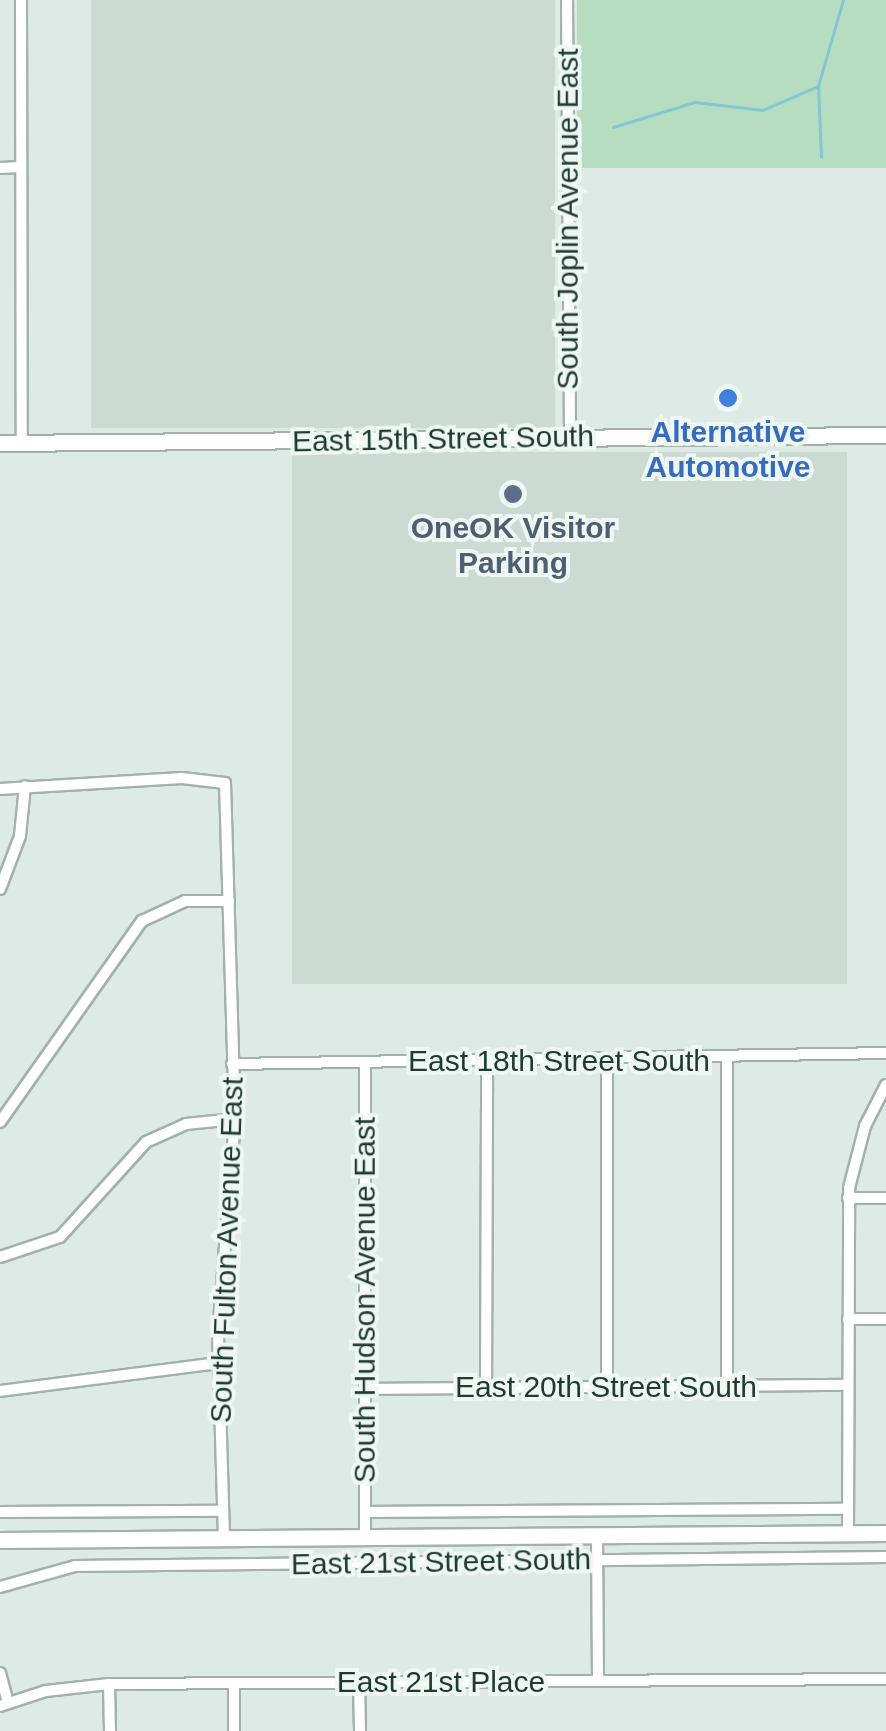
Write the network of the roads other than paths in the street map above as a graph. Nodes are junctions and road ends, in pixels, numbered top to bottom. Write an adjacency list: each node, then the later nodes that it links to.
1 (22, 0): 4 (street)
2 (567, 0): 6 (street, South Joplin Avenue East)
3 (0, 168): 4 (street)
4 (21, 168): 8 (street)
5 (886, 435): 6 (main road, East 15th Street South)
6 (570, 438): 8 (main road, East 15th Street South)
7 (0, 442): 8 (main road, East 15th Street South)
8 (22, 442)
9 (25, 786): 10 (street); 11 (street); 12 (street, South Fulton Avenue East)
10 (0, 789)
11 (0, 889)
12 (228, 901): 18 (street, South Fulton Avenue East); 21 (street)
13 (886, 1053): 14 (street, East 18th Street South)
14 (727, 1060): 15 (street, East 18th Street South); 28 (street)
15 (606, 1061): 17 (street, East 18th Street South); 30 (street)
16 (365, 1062): 17 (street, East 18th Street South); 18 (street, East 18th Street South); 32 (street, South Hudson Avenue East)
17 (487, 1062): 31 (street)
18 (232, 1064): 20 (street, South Fulton Avenue East)
19 (886, 1085): 22 (street)
20 (234, 1119): 24 (street); 27 (street, South Fulton Avenue East)
21 (0, 1122)
22 (848, 1198): 23 (street); 25 (street)
23 (886, 1198)
24 (0, 1257)
25 (848, 1319): 26 (street); 29 (street)
26 (886, 1319)
27 (219, 1363): 33 (street); 35 (street, South Fulton Avenue East)
28 (726, 1386): 29 (street, East 20th Street South); 30 (street, East 20th Street South)
29 (848, 1386): 34 (street)
30 (607, 1387): 31 (street, East 20th Street South)
31 (486, 1388): 32 (street, East 20th Street South)
32 (364, 1389): 37 (street, South Hudson Avenue East)
33 (0, 1391)
34 (848, 1509): 37 (street, East 21st Street South); 38 (street)
35 (224, 1511): 36 (street); 42 (street, South Fulton Avenue East)
36 (0, 1512)
37 (365, 1512): 41 (street, South Hudson Avenue East)
38 (848, 1533): 39 (main road, East 21st Street South); 40 (main road, East 21st Street South)
39 (886, 1533)
40 (597, 1535): 41 (main road, East 21st Street South); 45 (street)
41 (365, 1537): 42 (main road, East 21st Street South)
42 (224, 1538): 43 (main road, East 21st Street South)
43 (0, 1540)
44 (886, 1557): 45 (street, East 21st Street South)
45 (597, 1559): 46 (street, East 21st Street South); 49 (street)
46 (0, 1588)
47 (0, 1673): 53 (street)
48 (886, 1679): 49 (street, East 21st Place)
49 (598, 1681): 50 (street, East 21st Place)
50 (360, 1682): 52 (street, East 21st Place); 56 (street)
51 (109, 1684): 52 (street, East 21st Place); 53 (street, East 21st Place); 54 (street)
52 (234, 1684): 55 (street)
53 (4, 1704)
54 (110, 1731)
55 (234, 1731)
56 (360, 1731)

